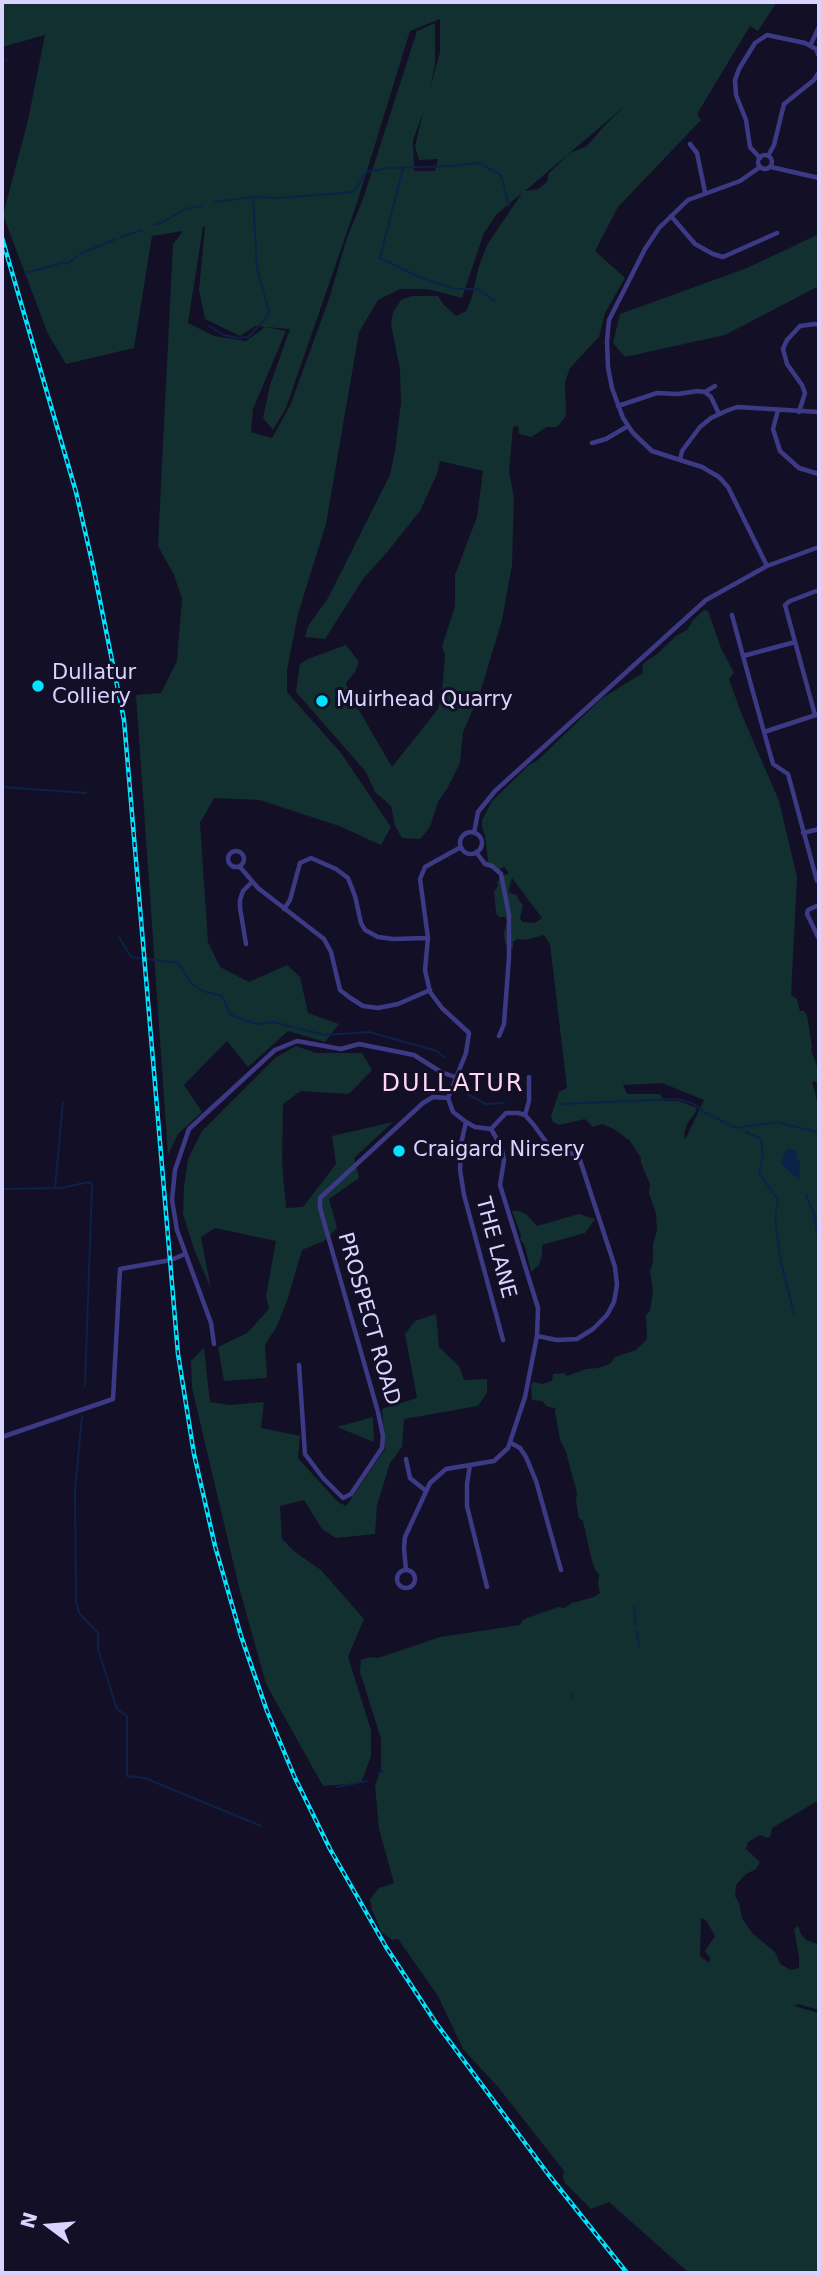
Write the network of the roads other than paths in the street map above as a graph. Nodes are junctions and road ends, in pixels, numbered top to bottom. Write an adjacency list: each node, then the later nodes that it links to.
1 (819, 27): 2 (street)
2 (810, 46): 3 (street); 7 (street)
3 (819, 56)
4 (819, 72): 6 (street)
5 (690, 144): 11 (street)
6 (768, 156): 7 (street); 9 (street)
7 (760, 158): 8 (street)
8 (760, 167): 9 (street); 11 (street)
9 (771, 167): 10 (street)
10 (819, 177)
11 (705, 192): 12 (street)
12 (671, 216): 13 (street); 17 (street)
13 (777, 233)
14 (819, 325): 19 (street)
15 (715, 386): 16 (street)
16 (705, 392): 17 (street); 21 (street)
17 (618, 406): 22 (street)
18 (778, 410): 19 (street); 21 (street); 27 (street)
19 (799, 412): 20 (street)
20 (819, 412)
21 (719, 414): 26 (street)
22 (628, 426): 23 (street); 26 (street)
23 (599, 441): 24 (street); 25 (street)
24 (592, 443)
25 (602, 450)
26 (680, 460): 29 (street)
27 (819, 474)
28 (819, 547): 29 (street)
29 (767, 566): 37 (street)
30 (819, 590): 32 (street)
31 (732, 615): 33 (street)
32 (795, 642): 33 (street); 34 (street)
33 (743, 656): 35 (street)
34 (817, 715): 35 (street)
35 (764, 732): 38 (street)
36 (819, 829): 38 (street)
37 (474, 833): 39 (street); 40 (street)
38 (803, 833): 42 (street)
39 (461, 848): 40 (street); 48 (street)
40 (476, 852): 52 (street)
41 (240, 866): 43 (street)
42 (817, 881)
43 (251, 883): 45 (street); 47 (street)
44 (819, 905): 49 (street)
45 (285, 909): 48 (street); 51 (street)
46 (252, 930): 47 (street)
47 (244, 932): 50 (street)
48 (428, 938): 51 (street)
49 (819, 939)
50 (246, 944)
51 (430, 990): 53 (street)
52 (499, 1036)
53 (455, 1077): 55 (street); 59 (street)
54 (529, 1077): 56 (street)
55 (448, 1098): 57 (street); 63 (street, PROSPECT ROAD)
56 (525, 1115): 58 (street); 60 (street)
57 (466, 1122): 58 (street); 61 (street, THE LANE)
58 (491, 1129): 60 (street)
59 (185, 1254): 62 (street); 64 (street)
60 (537, 1336): 65 (street)
61 (503, 1340)
62 (214, 1344)
63 (299, 1365)
64 (2, 1437)
65 (511, 1443): 67 (street); 70 (street)
66 (406, 1459): 68 (street)
67 (470, 1465): 68 (street); 71 (street)
68 (426, 1491): 69 (street)
69 (406, 1570)
70 (561, 1570)
71 (487, 1587)

